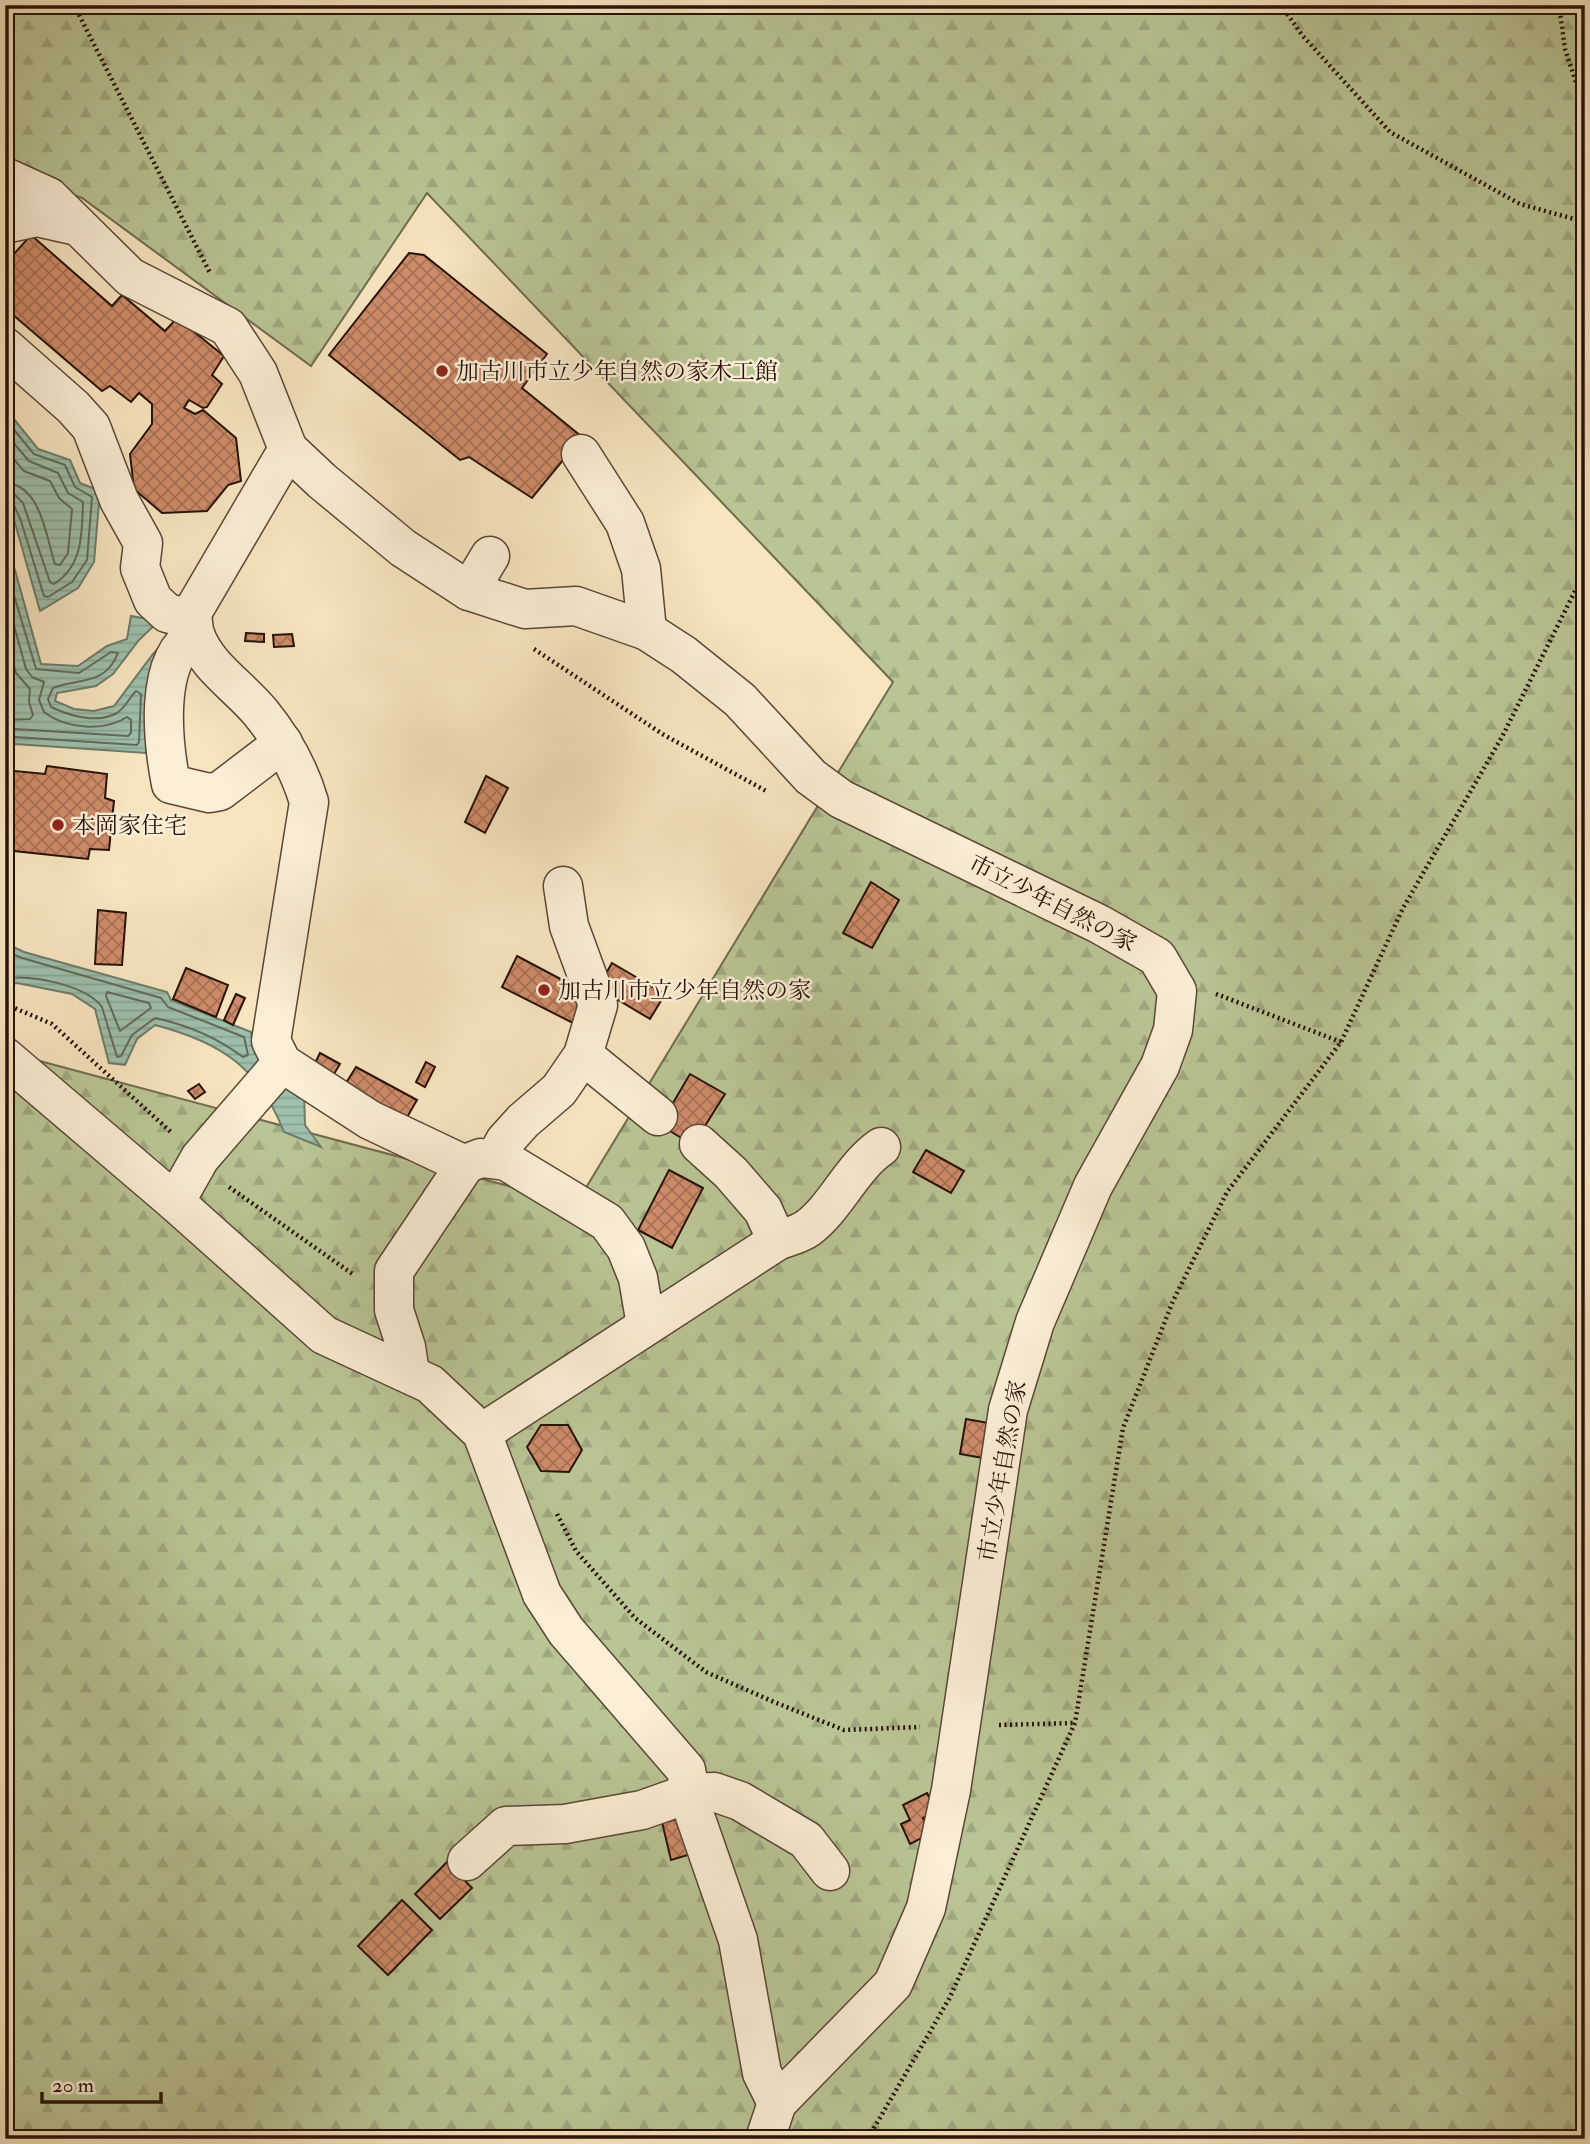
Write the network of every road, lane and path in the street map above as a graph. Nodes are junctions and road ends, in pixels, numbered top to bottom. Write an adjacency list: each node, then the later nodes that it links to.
1 (1281, 5): 5 (path)
2 (1559, 5): 3 (path)
3 (1585, 110)
4 (5, 177): 7 (lane, 市立少年自然の家)
5 (1585, 222)
6 (5, 224): 7 (lane)
7 (77, 226): 9 (lane, 市立少年自然の家)
8 (5, 347): 14 (lane)
9 (288, 449): 13 (lane, 市立少年自然の家); 14 (lane)
10 (581, 454): 15 (lane)
11 (490, 556): 13 (lane)
12 (1585, 568): 35 (path)
13 (468, 591): 15 (lane, 市立少年自然の家)
14 (194, 624): 16 (lane); 16 (lane)
15 (647, 631): 33 (lane, 市立少年自然の家)
16 (283, 743): 20 (lane)
17 (563, 886): 18 (lane)
18 (583, 1055): 21 (lane); 24 (lane)
19 (5, 1057): 25 (lane)
20 (282, 1063): 24 (lane); 25 (lane)
21 (658, 1116)
22 (699, 1144): 26 (lane)
23 (881, 1147): 26 (lane)
24 (480, 1162): 27 (lane); 28 (lane)
25 (175, 1202): 28 (lane)
26 (777, 1241): 27 (lane)
27 (646, 1325): 29 (lane)
28 (410, 1373): 29 (lane)
29 (482, 1433): 30 (lane)
30 (690, 1793): 31 (lane); 32 (lane); 33 (lane)
31 (467, 1861)
32 (830, 1871)
33 (777, 2103): 34 (lane, 市立少年自然の家)
34 (765, 2139)
35 (871, 2139)

